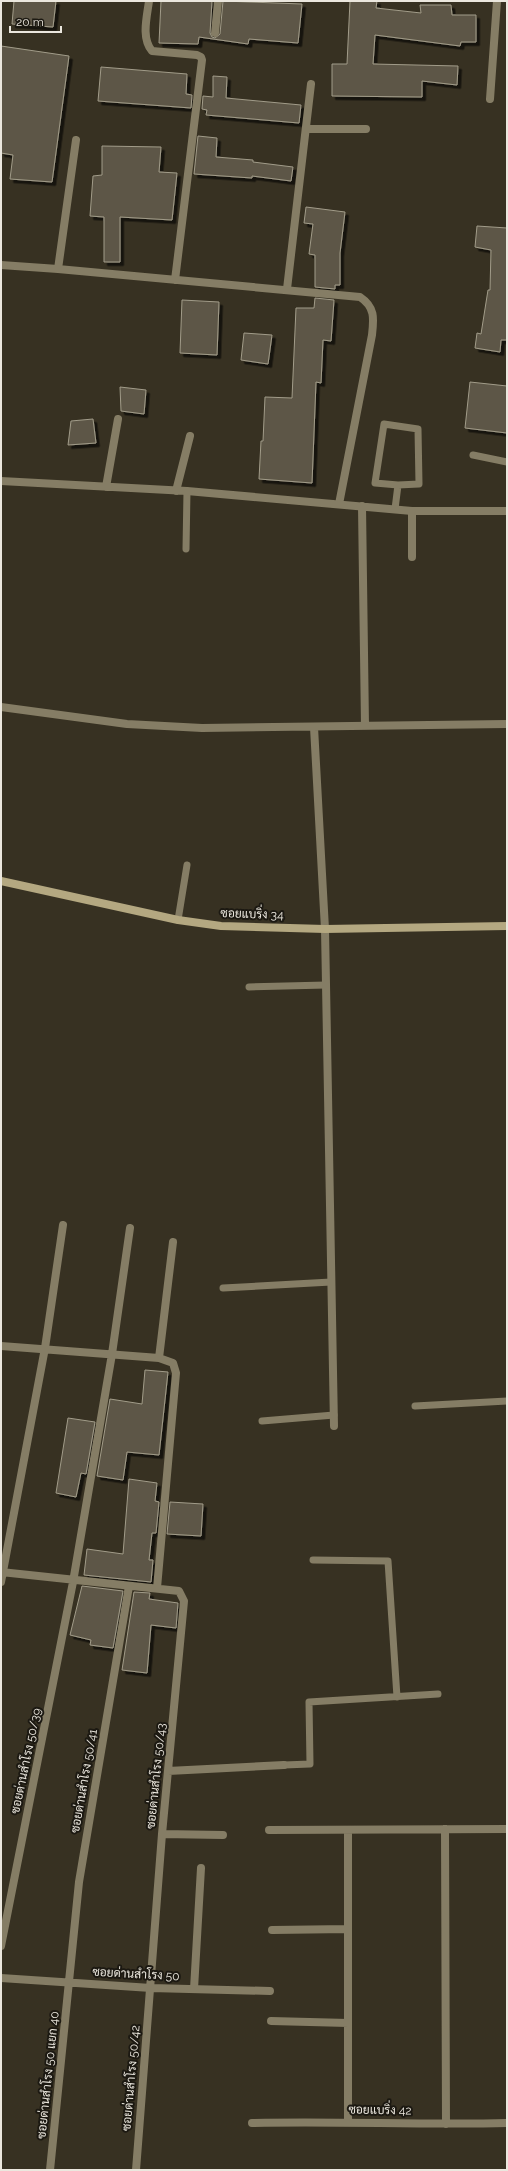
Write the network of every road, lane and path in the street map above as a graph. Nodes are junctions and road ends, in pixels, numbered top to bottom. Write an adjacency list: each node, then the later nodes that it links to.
1 (149, 1): 12 (street)
2 (218, 1): 4 (street)
3 (498, 1): 6 (street)
4 (214, 33)
5 (311, 84): 7 (street)
6 (490, 99)
7 (306, 129): 8 (street); 13 (street)
8 (366, 129)
9 (76, 140): 11 (street)
10 (1, 265): 11 (street)
11 (58, 269): 12 (street)
12 (174, 280): 13 (street)
13 (287, 289): 23 (street)
14 (118, 419): 20 (street)
15 (190, 436): 21 (street)
16 (473, 455): 17 (lane)
17 (507, 462)
18 (1, 481): 20 (street)
19 (398, 485): 19 (lane); 25 (lane)
20 (106, 487): 21 (street)
21 (176, 491): 22 (street)
22 (187, 491): 23 (street); 28 (lane)
23 (339, 504): 24 (street)
24 (362, 506): 25 (street); 32 (street)
25 (395, 509): 27 (street)
26 (507, 510): 27 (street)
27 (412, 511): 29 (street)
28 (186, 549)
29 (412, 557)
30 (1, 707): 33 (street)
31 (507, 724): 32 (street)
32 (365, 726): 33 (street)
33 (314, 727): 38 (street)
34 (187, 865): 36 (lane)
35 (1, 881): 36 (street, ซอยแบริ่ง 34)
36 (178, 920): 38 (street, ซอยแบริ่ง 34)
37 (507, 926): 38 (street, ซอยแบริ่ง 34)
38 (325, 929): 39 (street)
39 (326, 985): 40 (lane); 44 (street)
40 (249, 987)
41 (63, 1225): 47 (street)
42 (130, 1228): 48 (street, ซอยด่านสำโรง 50/39)
43 (173, 1242): 49 (street)
44 (331, 1282): 45 (lane); 52 (street)
45 (223, 1288)
46 (1, 1346): 47 (street)
47 (45, 1348): 48 (street); 56 (street)
48 (112, 1354): 49 (street); 58 (street, ซอยด่านสำโรง 50/39)
49 (159, 1358): 60 (street)
50 (507, 1401): 51 (lane)
51 (415, 1406)
52 (334, 1416): 53 (lane); 54 (street)
53 (262, 1421)
54 (334, 1426)
55 (313, 1560): 62 (lane)
56 (2, 1572): 57 (street); 58 (street)
57 (1, 1582)
58 (74, 1582): 59 (street); 74 (street, ซอยด่านสำโรง 50/39)
59 (129, 1586): 60 (street); 76 (street, ซอยด่านสำโรง 50/41)
60 (157, 1588): 64 (street, ซอยด่านสำโรง 50/43)
61 (438, 1694): 62 (lane)
62 (397, 1697): 63 (lane)
63 (284, 1765): 64 (street)
64 (168, 1771): 69 (street, ซอยด่านสำโรง 50/43)
65 (445, 1829): 66 (street); 68 (street); 85 (street)
66 (507, 1829)
67 (269, 1830): 68 (street)
68 (348, 1830): 72 (street)
69 (162, 1834): 70 (street); 77 (street, ซอยด่านสำโรง 50/43)
70 (223, 1835)
71 (202, 1868): 78 (street)
72 (348, 1929): 73 (street); 81 (street)
73 (272, 1930)
74 (1, 1946)
75 (1, 1978): 76 (street, ซอยด่านสำโรง 50)
76 (69, 1982): 77 (street, ซอยด่านสำโรง 50); 86 (street, ซอยด่านสำโรง 50 แยก 40)
77 (151, 1988): 78 (street, ซอยด่านสำโรง 50); 87 (street, ซอยด่านสำโรง 50/42)
78 (194, 1989): 79 (street, ซอยด่านสำโรง 50)
79 (270, 1991)
80 (271, 2021): 81 (street)
81 (348, 2023): 82 (street)
82 (348, 2121): 83 (street, ซอยแบริ่ง 42); 85 (street, ซอยแบริ่ง 42)
83 (252, 2123)
84 (507, 2123): 85 (street, ซอยแบริ่ง 42)
85 (446, 2124)
86 (50, 2170)
87 (136, 2170)

